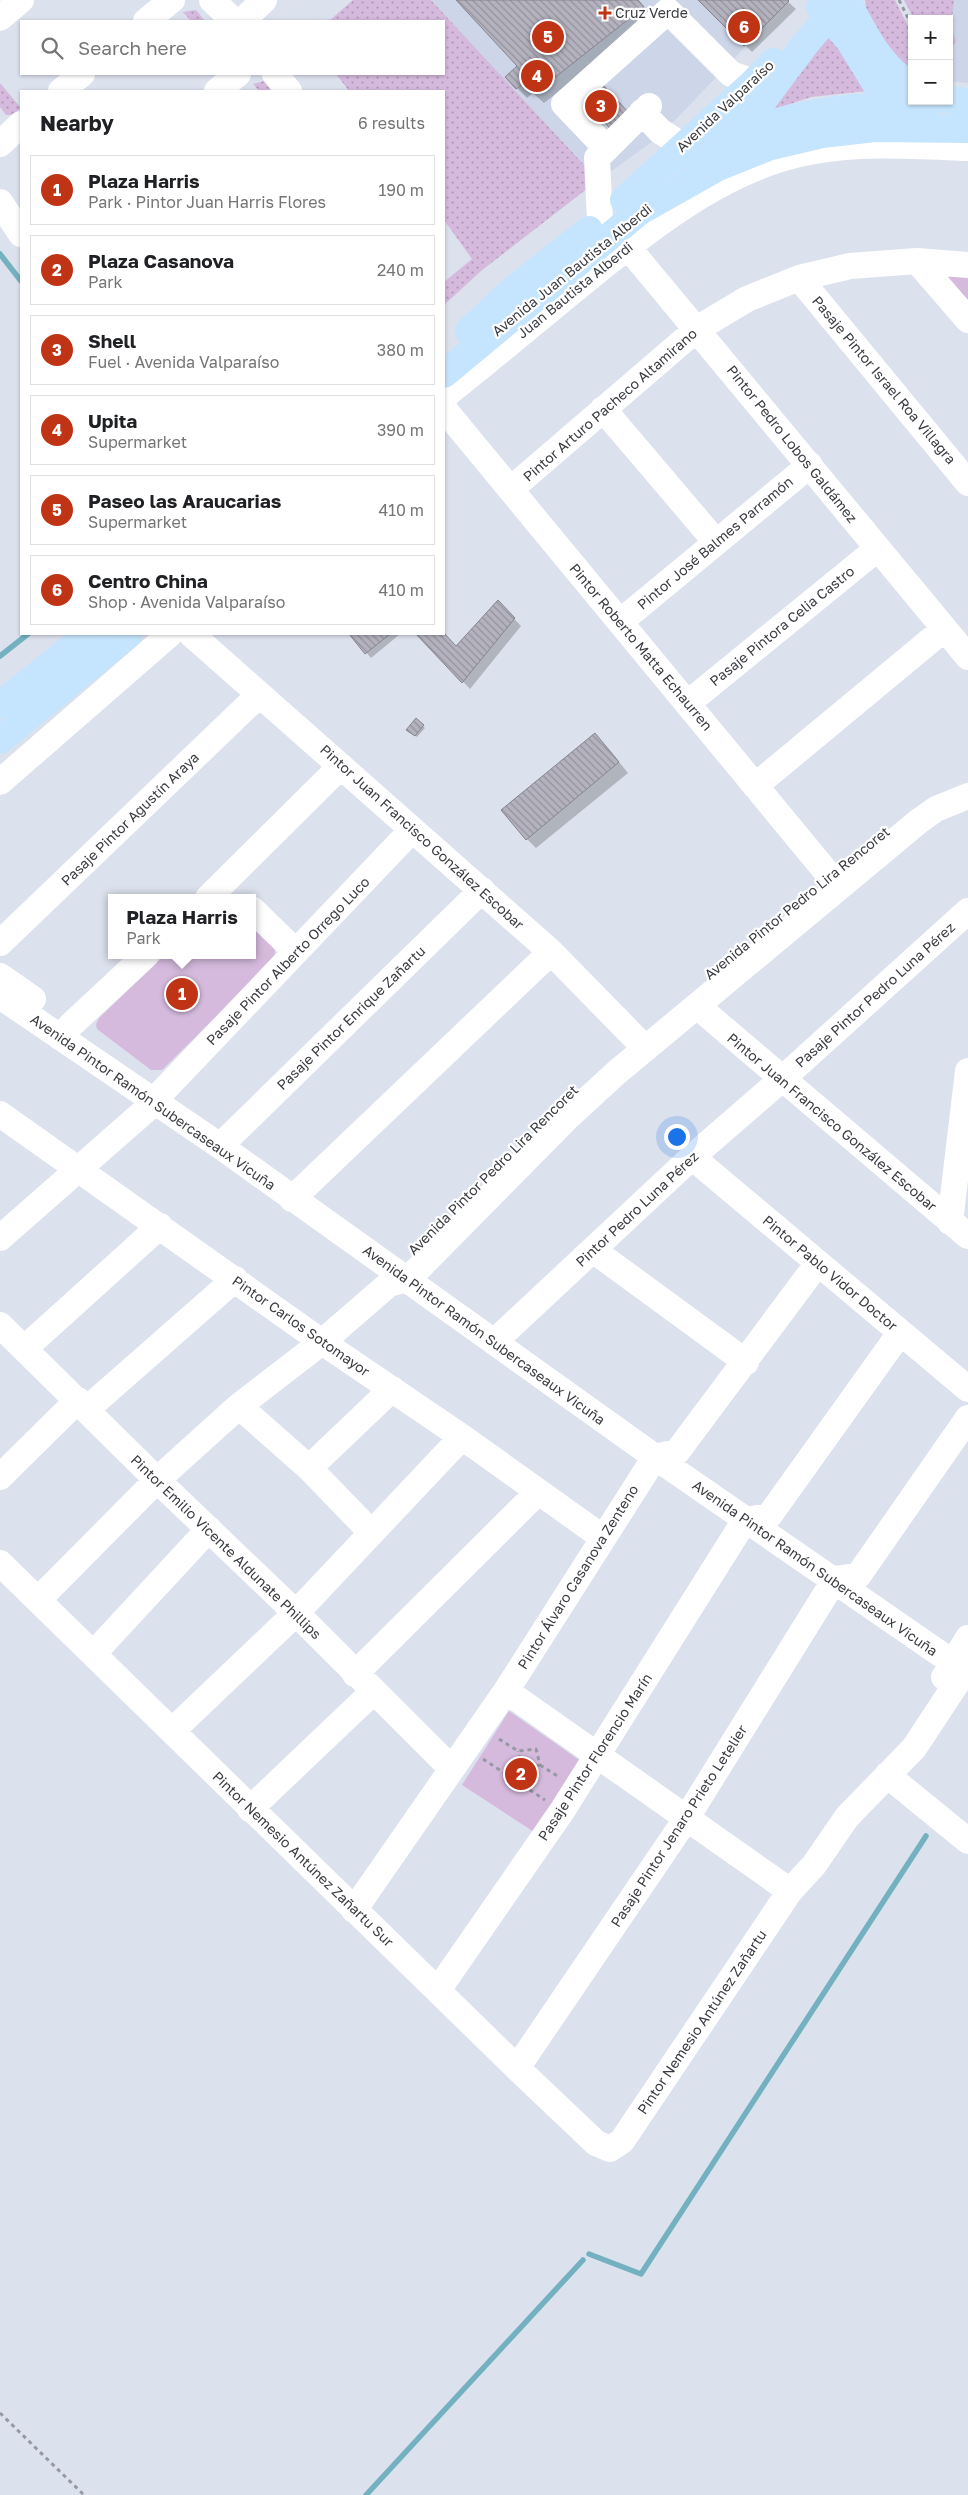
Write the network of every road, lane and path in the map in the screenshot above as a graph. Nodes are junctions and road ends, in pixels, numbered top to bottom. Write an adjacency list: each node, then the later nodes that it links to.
1 (21, 0): 8 (street)
2 (172, 0): 10 (street)
3 (212, 0): 11 (street)
4 (264, 0): 12 (street)
5 (899, 0): 9 (path)
6 (829, 4): 16 (main road, Avenida Valparaíso); 17 (main road); 24 (main road); 26 (main road, Avenida Valparaíso)
7 (672, 5): 16 (street); 27 (street)
8 (0, 18)
9 (908, 18)
10 (147, 20)
11 (233, 20)
12 (243, 20)
13 (81, 75): 18 (street)
14 (237, 75): 19 (street)
15 (276, 75): 20 (street)
16 (754, 82): 29 (main road, Avenida Valparaíso)
17 (908, 83)
18 (62, 90)
19 (218, 90)
20 (288, 90)
21 (953, 100): 22 (main road)
22 (968, 102)
23 (908, 103): 24 (main road)
24 (889, 105): 25 (main road); 26 (main road)
25 (955, 128): 31 (main road, Avenida Juan Bautista Alberdi)
26 (737, 136): 29 (main road)
27 (606, 148): 29 (street); 33 (street)
28 (968, 148): 33 (street, Juan Bautista Alberdi)
29 (694, 158): 31 (main road, Avenida Valparaíso)
30 (0, 202): 32 (street)
31 (632, 206): 33 (main road, Avenida Juan Bautista Alberdi)
32 (20, 232)
33 (614, 233): 38 (street, Pintor Pedro Lobos Galdámez); 39 (main road, Avenida Juan Bautista Alberdi); 40 (main road, Avenida Juan Bautista Alberdi)
34 (917, 261): 35 (street, Pintor Arturo Pacheco Altamirano); 36 (street, Pintor Arturo Pacheco Altamirano); 37 (street)
35 (968, 265)
36 (799, 278): 38 (street, Pintor Arturo Pacheco Altamirano); 43 (street, Pasaje Pintor Israel Roa Villagra)
37 (968, 320)
38 (697, 329): 41 (street, Pintor Arturo Pacheco Altamirano); 42 (street, Pintor Pedro Lobos Galdámez)
39 (445, 353)
40 (445, 394): 44 (street, Pintor Roberto Matta Echaurren)
41 (603, 409): 44 (street, Pintor Arturo Pacheco Altamirano); 45 (street)
42 (810, 465): 45 (street, Pintor José Balmes Parramón); 46 (street, Pintor Pedro Lobos Galdámez)
43 (968, 483)
44 (511, 490): 47 (street, Pintor Roberto Matta Echaurren)
45 (716, 542): 47 (street, Pintor José Balmes Parramón)
46 (877, 549): 48 (street, Pintor Pedro Lobos Galdámez); 56 (street, Pasaje Pintora Celia Castro)
47 (620, 622): 56 (street, Pintor Roberto Matta Echaurren)
48 (943, 630): 53 (street, Pintor Pedro Lobos Galdámez); 61 (street)
49 (88, 635): 55 (main road)
50 (128, 635): 57 (main road)
51 (169, 635): 60 (street)
52 (192, 635): 54 (street, Pintor Juan Francisco González Escobar)
53 (968, 657)
54 (259, 695): 58 (street, Pintor Juan Francisco González Escobar); 69 (street, Pasaje Pintor Agustín Araya)
55 (6, 700)
56 (688, 703): 61 (street, Pintor Roberto Matta Echaurren)
57 (0, 740)
58 (342, 766): 63 (street, Pintor Juan Francisco González Escobar); 66 (street)
59 (968, 779): 64 (street, Avenida Pintor Pedro Lira Rencoret)
60 (0, 782)
61 (755, 786): 64 (street, Pintor Roberto Matta Echaurren)
62 (968, 796): 64 (street, Avenida Pintor Pedro Lira Rencoret)
63 (412, 830): 65 (street, Pintor Juan Francisco González Escobar); 70 (street, Pasaje Pintor Alberto Orrego Luco)
64 (834, 881): 75 (street, Avenida Pintor Pedro Lira Rencoret); 77 (street, Avenida Pintor Pedro Lira Rencoret)
65 (482, 890): 71 (street, Pintor Juan Francisco González Escobar); 83 (street, Pasaje Pintor Enrique Zañartu)
66 (224, 893)
67 (968, 911): 79 (street, Pasaje Pintor Pedro Luna Pérez)
68 (256, 913): 70 (street)
69 (0, 943)
70 (296, 952): 80 (street, Pasaje Pintor Alberto Orrego Luco)
71 (551, 952): 77 (street, Pintor Juan Francisco González Escobar); 86 (street)
72 (142, 959): 76 (street)
73 (0, 976): 76 (street, Avenida Pintor Ramón Subercaseaux Vicuña)
74 (0, 996): 76 (street, Avenida Pintor Ramón Subercaseaux Vicuña)
75 (697, 1006): 77 (street, Avenida Pintor Pedro Lira Rencoret); 79 (street, Pintor Juan Francisco González Escobar)
76 (66, 1032): 80 (street, Avenida Pintor Ramón Subercaseaux Vicuña)
77 (639, 1042): 92 (street, Avenida Pintor Pedro Lira Rencoret)
78 (968, 1071): 81 (street)
79 (782, 1080): 84 (street, Pintor Pedro Luna Pérez); 88 (street, Pintor Juan Francisco González Escobar)
80 (159, 1096): 83 (street, Avenida Pintor Ramón Subercaseaux Vicuña); 85 (street, Pasaje Pintor Alberto Orrego Luco)
81 (966, 1104): 88 (street)
82 (2, 1118): 85 (street, Pintor Carlos Sotomayor)
83 (225, 1141): 86 (street, Avenida Pintor Ramón Subercaseaux Vicuña)
84 (692, 1157): 90 (street, Pintor Pedro Luna Pérez); 91 (street, Pintor Pablo Vidor Doctor)
85 (79, 1169): 87 (street, Pintor Carlos Sotomayor); 89 (street, Pasaje Pintor Alberto Orrego Luco)
86 (298, 1193): 92 (street, Avenida Pintor Ramón Subercaseaux Vicuña)
87 (160, 1226): 93 (street, Pintor Carlos Sotomayor); 98 (street)
88 (959, 1229)
89 (0, 1238)
90 (593, 1250): 96 (street, Pintor Pedro Luna Pérez); 99 (street)
91 (818, 1263): 95 (street, Pintor Pablo Vidor Doctor); 99 (street, Pintor Álvaro Casanova Zenteno)
92 (402, 1272): 96 (street, Avenida Pintor Ramón Subercaseaux Vicuña); 97 (street, Avenida Pintor Pedro Lira Rencoret)
93 (235, 1279): 97 (street, Pintor Carlos Sotomayor); 102 (street)
94 (0, 1325): 98 (street, Pintor Emilio Vicente Aldunate Phillips)
95 (900, 1333): 101 (street, Pintor Pablo Vidor Doctor); 111 (street, Pasaje Pintor Florencio Marín)
96 (501, 1336): 106 (street, Avenida Pintor Ramón Subercaseaux Vicuña)
97 (322, 1342): 100 (street, Pintor Carlos Sotomayor); 103 (street, Avenida Pintor Pedro Lira Rencoret)
98 (24, 1348): 102 (street, Pintor Emilio Vicente Aldunate Phillips)
99 (746, 1362): 106 (street, Pintor Álvaro Casanova Zenteno)
100 (392, 1389): 105 (street, Pintor Carlos Sotomayor); 107 (street)
101 (968, 1389)
102 (82, 1404): 108 (street); 109 (street, Pintor Emilio Vicente Aldunate Phillips)
103 (240, 1406): 107 (street); 109 (street, Avenida Pintor Pedro Lira Rencoret)
104 (968, 1418): 116 (street, Pasaje Pintor Jenaro Prieto Letelier)
105 (462, 1437): 110 (street, Pintor Carlos Sotomayor); 113 (street)
106 (666, 1454): 111 (street, Avenida Pintor Ramón Subercaseaux Vicuña); 114 (street, Pintor Álvaro Casanova Zenteno)
107 (309, 1468): 113 (street)
108 (0, 1477)
109 (157, 1480): 112 (street, Pintor Emilio Vicente Aldunate Phillips); 117 (street, Avenida Pintor Pedro Lira Rencoret)
110 (538, 1492): 114 (street, Pintor Carlos Sotomayor); 121 (street)
111 (757, 1518): 116 (street, Avenida Pintor Ramón Subercaseaux Vicuña); 125 (street, Pasaje Pintor Florencio Marín)
112 (210, 1529): 118 (street, Pintor Emilio Vicente Aldunate Phillips); 119 (street)
113 (371, 1532): 118 (street)
114 (602, 1537): 122 (street, Pintor Álvaro Casanova Zenteno)
115 (0, 1563): 117 (street, Pintor Nemesio Antúnez Zañartu Sur)
116 (847, 1577): 120 (street, Avenida Pintor Ramón Subercaseaux Vicuña); 132 (street, Pasaje Pintor Jenaro Prieto Letelier)
117 (39, 1599): 119 (street, Pintor Nemesio Antúnez Zañartu Sur)
118 (296, 1613): 121 (street, Pintor Emilio Vicente Aldunate Phillips); 124 (street)
119 (94, 1653): 124 (street, Pintor Nemesio Antúnez Zañartu Sur)
120 (964, 1659): 128 (street); 134 (street)
121 (355, 1674): 123 (street, Pintor Emilio Vicente Aldunate Phillips)
122 (506, 1691): 125 (street); 126 (street, Pintor Álvaro Casanova Zenteno)
123 (373, 1692): 126 (street, Pintor Emilio Vicente Aldunate Phillips); 130 (street)
124 (172, 1731): 130 (street, Pintor Nemesio Antúnez Zañartu Sur)
125 (598, 1756): 131 (street, Pasaje Pintor Florencio Marín); 132 (street)
126 (459, 1759): 129 (path); 135 (street, Pintor Álvaro Casanova Zenteno)
127 (522, 1771): 127 (path); 129 (path)
128 (887, 1775): 133 (street); 134 (street)
129 (516, 1780): 131 (path)
130 (250, 1809): 135 (street, Pintor Nemesio Antúnez Zañartu Sur)
131 (562, 1811): 136 (street, Pasaje Pintor Florencio Marín)
132 (686, 1818): 134 (street); 137 (street, Pasaje Pintor Jenaro Prieto Letelier)
133 (968, 1841)
134 (790, 1891): 138 (street, Pintor Nemesio Antúnez Zañartu)
135 (354, 1910): 136 (street, Pintor Nemesio Antúnez Zañartu Sur)
136 (438, 1990): 137 (street, Pintor Nemesio Antúnez Zañartu Sur)
137 (517, 2068): 138 (street, Pintor Nemesio Antúnez Zañartu Sur)
138 (610, 2149)
139 (0, 2413): 140 (path)
140 (84, 2495)

